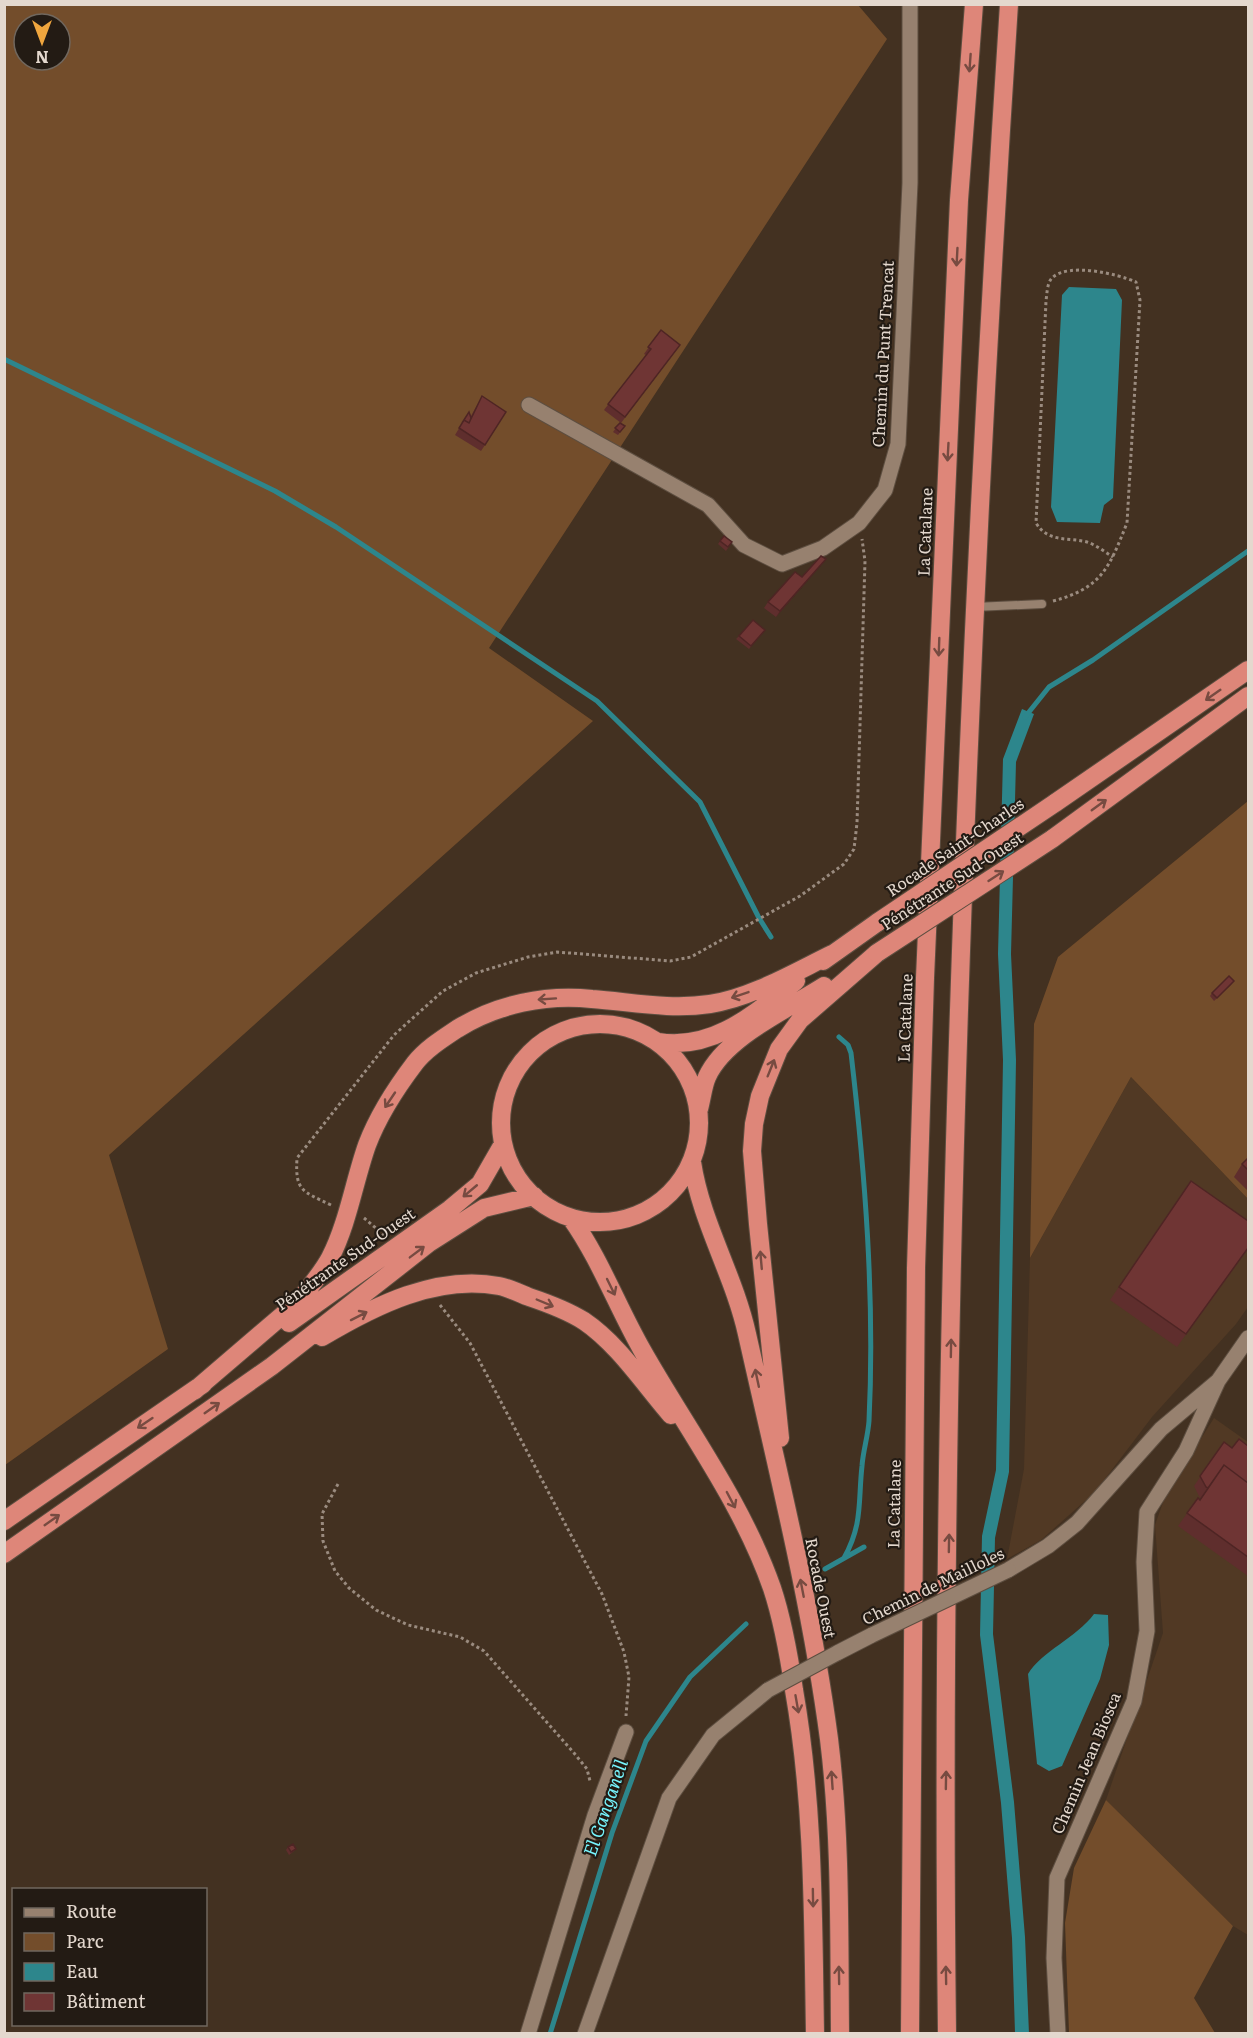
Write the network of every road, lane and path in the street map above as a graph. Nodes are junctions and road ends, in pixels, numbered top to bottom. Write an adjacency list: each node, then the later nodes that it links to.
1 (910, 4): 5 (street, Chemin du Punt Trencat)
2 (974, 4): 39 (highway, La Catalane, one-way to 39)
3 (1009, 4): 8 (highway)
4 (529, 405): 5 (street, Chemin du Punt Trencat)
5 (859, 523): 19 (path)
6 (1113, 557): 6 (path); 7 (path)
7 (1042, 604): 8 (lane)
8 (975, 607): 40 (highway, one-way to 8)
9 (1248, 670): 11 (highway, Rocade Saint-Charles, one-way to 11, bridge)
10 (1248, 696): 12 (highway, Pénétrante Sud-Ouest, one-way to 10, bridge)
11 (878, 922): 13 (highway, Pénétrante Sud-Ouest)
12 (877, 953): 15 (highway, Pénétrante Sud-Ouest); 31 (highway, one-way to 12)
13 (832, 954): 14 (highway, Pénétrante Sud-Ouest); 27 (highway, Pénétrante Sud-Ouest, one-way to 27)
14 (658, 1042): 15 (highway, Rocade Ouest); 16 (highway, Rocade Ouest)
15 (699, 1110): 17 (highway, Rocade Ouest)
16 (503, 1144): 18 (highway, Rocade Ouest); 27 (highway, Pénétrante Sud-Ouest, one-way to 27)
17 (692, 1162): 21 (highway, Rocade Ouest); 31 (highway, Rocade Ouest, one-way to 17)
18 (534, 1197): 21 (highway, Rocade Ouest); 25 (highway, one-way to 18)
19 (333, 1206)
20 (363, 1217): 22 (path)
21 (571, 1218): 28 (highway, Rocade Ouest, one-way to 28)
22 (384, 1235)
23 (439, 1304): 33 (path)
24 (1248, 1338): 26 (street, Chemin de Mailloles)
25 (272, 1366): 28 (highway, one-way to 28); 32 (highway, one-way to 25)
26 (1218, 1381): 36 (street, Chemin de Mailloles, bridge); 41 (street, Chemin Jean Biosca)
27 (194, 1391): 30 (highway, Pénétrante Sud-Ouest, one-way to 30)
28 (702, 1450): 37 (highway, Rocade Ouest, one-way to 37)
29 (338, 1484): 34 (path)
30 (4, 1521)
31 (791, 1538): 38 (highway, Rocade Ouest, one-way to 31)
32 (4, 1554)
33 (626, 1732): 34 (street)
34 (595, 1815): 35 (street)
35 (528, 2034)
36 (585, 2034)
37 (815, 2034)
38 (840, 2034)
39 (910, 2034)
40 (947, 2034)
41 (1058, 2034)

